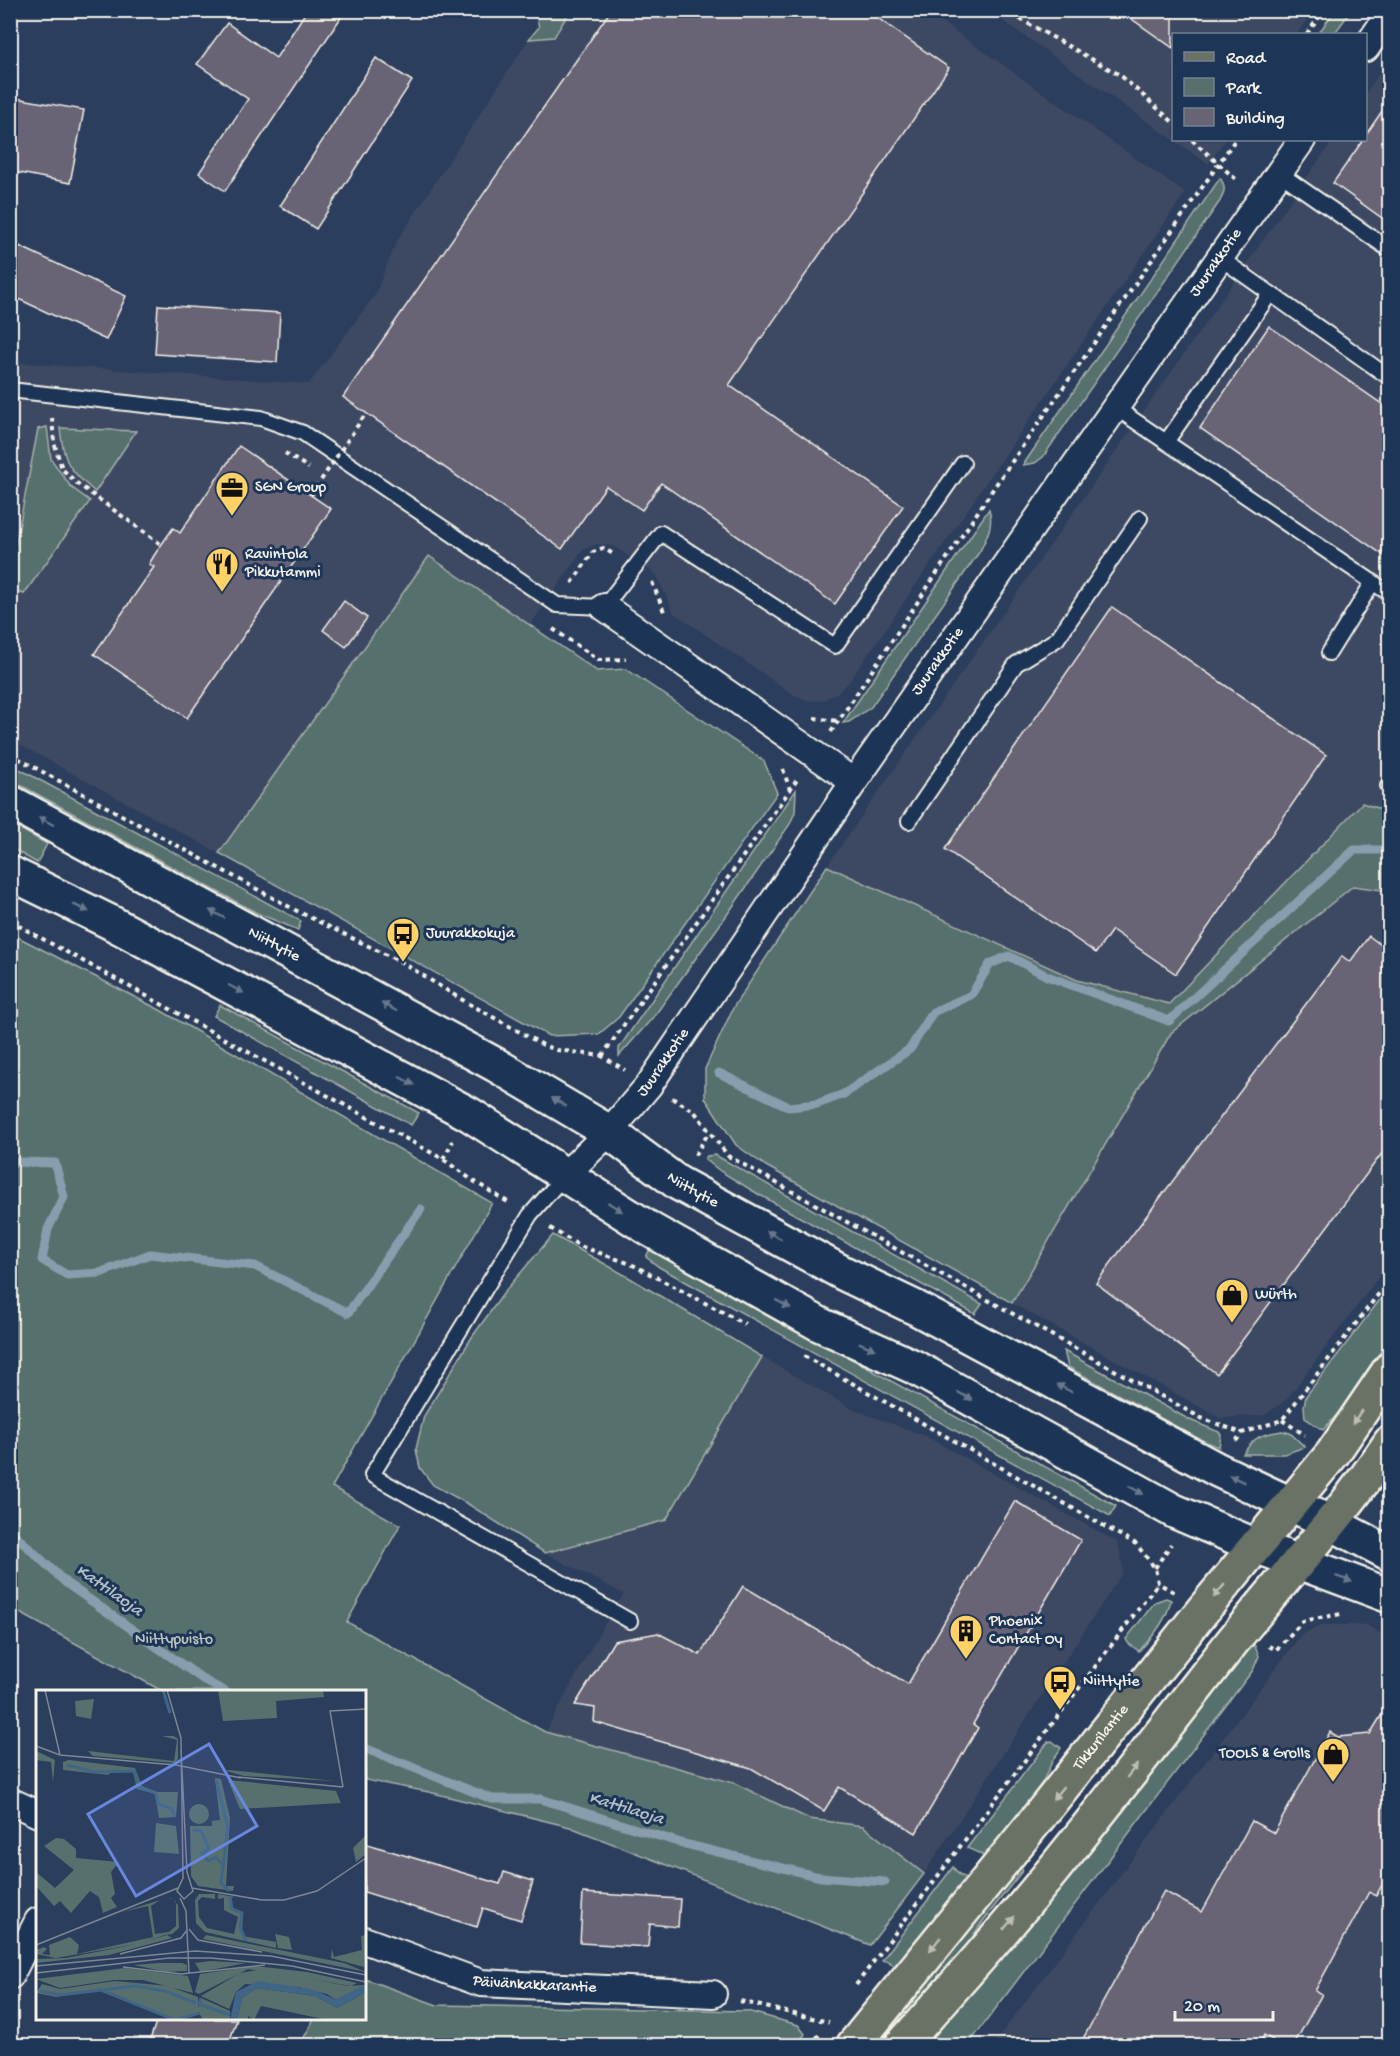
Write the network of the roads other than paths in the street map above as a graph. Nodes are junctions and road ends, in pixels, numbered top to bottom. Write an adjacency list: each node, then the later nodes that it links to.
1 (1389, 15): 2 (street)
2 (1367, 45)
3 (1301, 141): 4 (street, Juurakkotie)
4 (1279, 173): 5 (lane); 6 (street, Juurakkotie)
5 (1389, 250)
6 (1220, 258): 7 (lane); 10 (street, Juurakkotie)
7 (1270, 294): 8 (lane); 11 (lane)
8 (1389, 378)
9 (10, 390): 16 (lane)
10 (1116, 408): 11 (lane); 18 (street, Juurakkotie)
11 (1166, 442): 14 (lane)
12 (963, 463): 16 (lane)
13 (1140, 518): 20 (lane)
14 (1373, 582): 15 (lane); 17 (lane)
15 (1389, 594)
16 (604, 607): 18 (street)
17 (1329, 653)
18 (855, 782): 22 (street, Juurakkotie)
19 (10, 802): 22 (main road, Niittytie, one-way to 19)
20 (909, 821)
21 (10, 873): 23 (main road, one-way to 23)
22 (609, 1132): 23 (street, Juurakkotie); 26 (main road, Niittytie, one-way to 22)
23 (565, 1175): 28 (main road, one-way to 28); 32 (lane)
24 (1389, 1369): 26 (main road, Tikkurilantie, one-way to 26)
25 (1389, 1443): 27 (main road)
26 (1290, 1503): 27 (main road, Niittytie); 28 (main road, Tikkurilantie)
27 (1331, 1523): 29 (main road, Niittytie); 30 (main road)
28 (1256, 1546): 30 (main road); 39 (main road, Tikkurilantie, one-way to 39)
29 (1389, 1554)
30 (1297, 1562): 31 (main road, one-way to 31); 40 (main road, one-way to 30)
31 (1389, 1596)
32 (630, 1621)
33 (10, 1801): 34 (street)
34 (36, 1813)
35 (36, 1925): 37 (street)
36 (366, 1941): 38 (street, Päivänkakkarantie)
37 (10, 1976)
38 (713, 1994)
39 (856, 2040)
40 (901, 2046)

